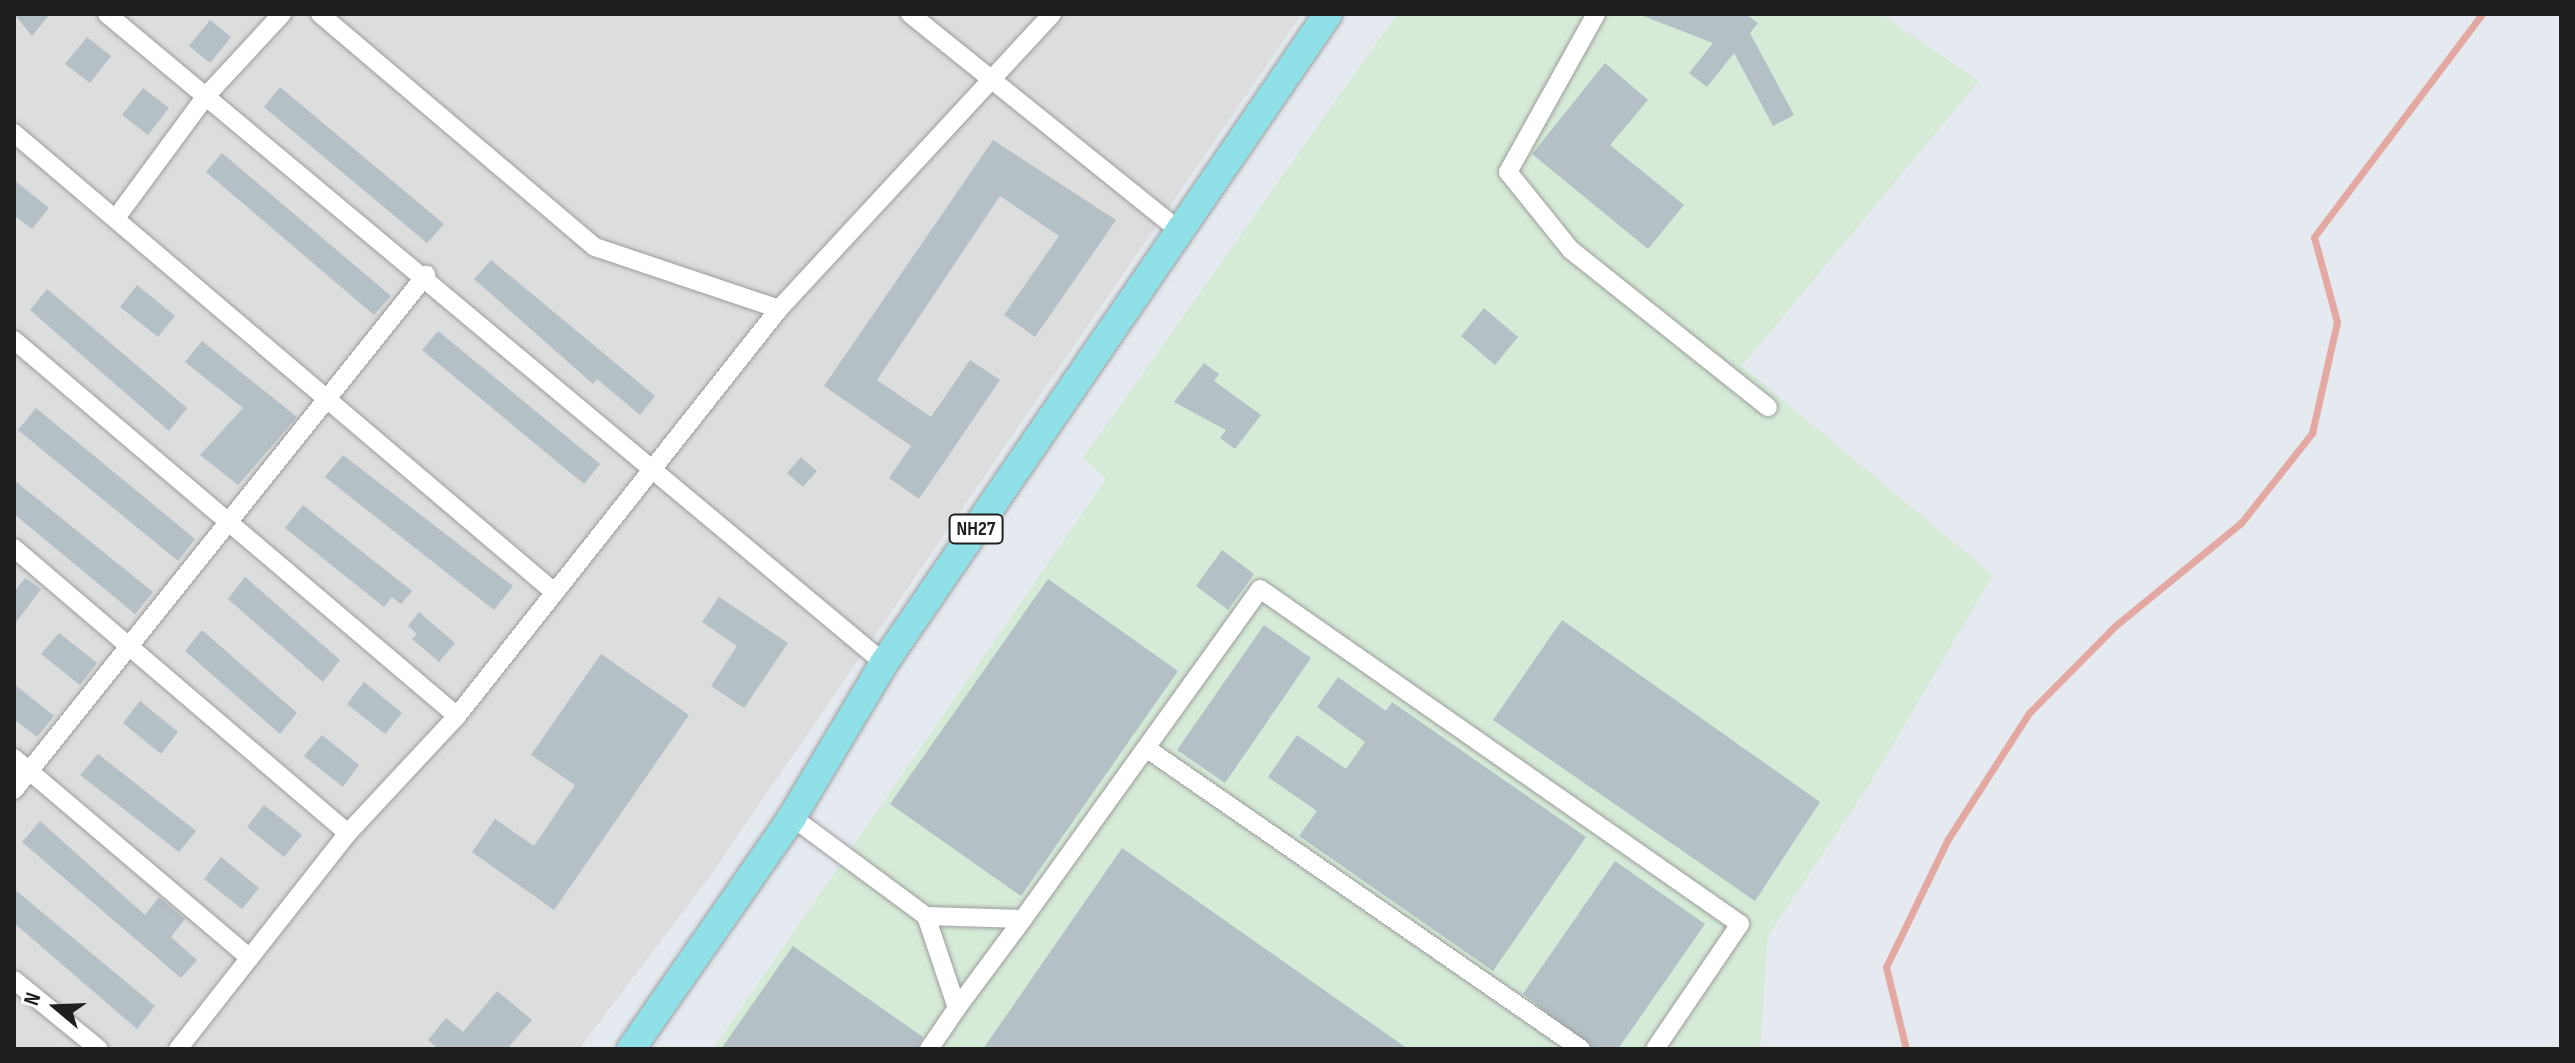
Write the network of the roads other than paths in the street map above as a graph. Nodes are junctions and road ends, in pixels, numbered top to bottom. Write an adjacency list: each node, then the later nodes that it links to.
1 (107, 14): 9 (street)
2 (282, 14): 9 (street)
3 (320, 14): 14 (street)
4 (910, 14): 8 (street)
5 (1052, 14): 8 (street)
6 (1328, 14): 12 (highway, NH27)
7 (1596, 14): 17 (street)
8 (993, 83): 12 (street); 14 (street)
9 (206, 96): 11 (street); 13 (street)
10 (14, 133): 11 (street)
11 (116, 218): 16 (street)
12 (1180, 231): 23 (highway, NH27)
13 (426, 275): 16 (street); 18 (street)
14 (779, 309): 18 (street)
15 (14, 340): 19 (street)
16 (329, 396): 19 (street); 21 (street)
17 (1768, 407)
18 (654, 469): 21 (street); 23 (street)
19 (227, 524): 22 (street); 24 (street)
20 (14, 548): 22 (street)
21 (554, 592): 24 (street)
22 (125, 647): 27 (street); 30 (street)
23 (884, 663): 29 (highway, NH27)
24 (457, 716): 30 (street)
25 (1146, 748): 32 (street); 40 (street); 41 (street)
26 (14, 758): 27 (street)
27 (29, 771): 28 (street); 33 (street)
28 (14, 790)
29 (792, 817): 31 (street); 38 (highway, NH27)
30 (348, 833): 33 (street)
31 (926, 916): 32 (street); 35 (street)
32 (1023, 919): 35 (street)
33 (250, 958): 37 (street)
34 (14, 980): 36 (street)
35 (957, 1008): 39 (street)
36 (99, 1049)
37 (178, 1049)
38 (631, 1049)
39 (929, 1049)
40 (1581, 1049)
41 (1655, 1049)

